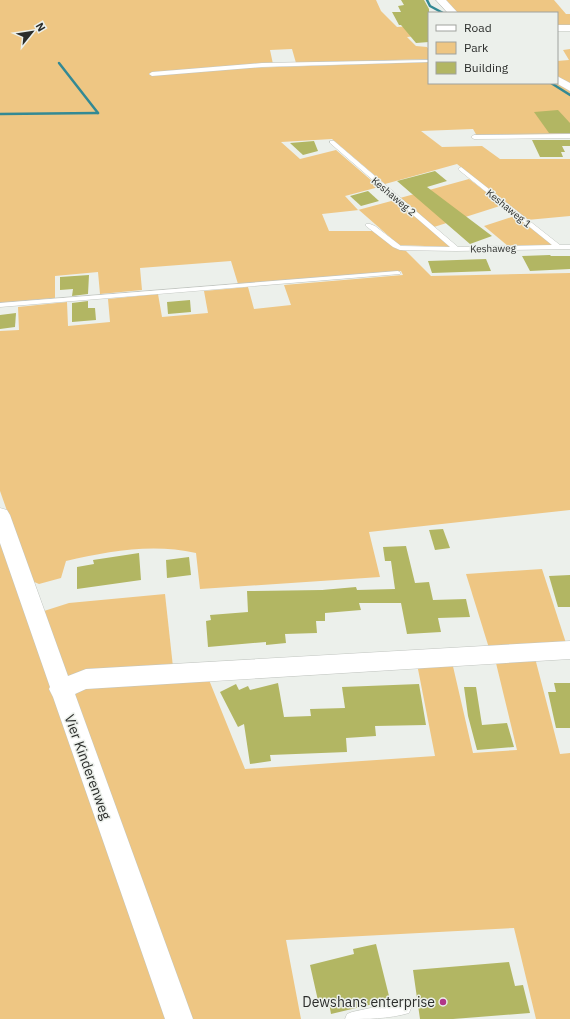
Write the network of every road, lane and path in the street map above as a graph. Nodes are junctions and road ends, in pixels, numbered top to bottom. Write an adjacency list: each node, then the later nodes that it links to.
1 (441, 0): 2 (street)
2 (452, 12)
3 (558, 28): 4 (street)
4 (570, 28)
5 (428, 61): 6 (lane)
6 (152, 74)
7 (558, 80): 8 (street)
8 (570, 88)
9 (570, 136): 10 (lane)
10 (474, 137)
11 (332, 142): 16 (lane, Keshaweg 2)
12 (461, 169): 14 (lane, Keshaweg 1)
13 (368, 225): 16 (lane, Keshaweg)
14 (558, 247): 15 (lane, Keshaweg); 16 (lane, Keshaweg)
15 (570, 247)
16 (456, 249)
17 (398, 273): 18 (lane)
18 (0, 305)
19 (0, 515): 21 (street, Vier Kinderenweg)
20 (570, 650): 21 (street)
21 (60, 689): 23 (street, Vier Kinderenweg)
22 (404, 1008): 24 (lane)
23 (179, 1019)
24 (352, 1019)

